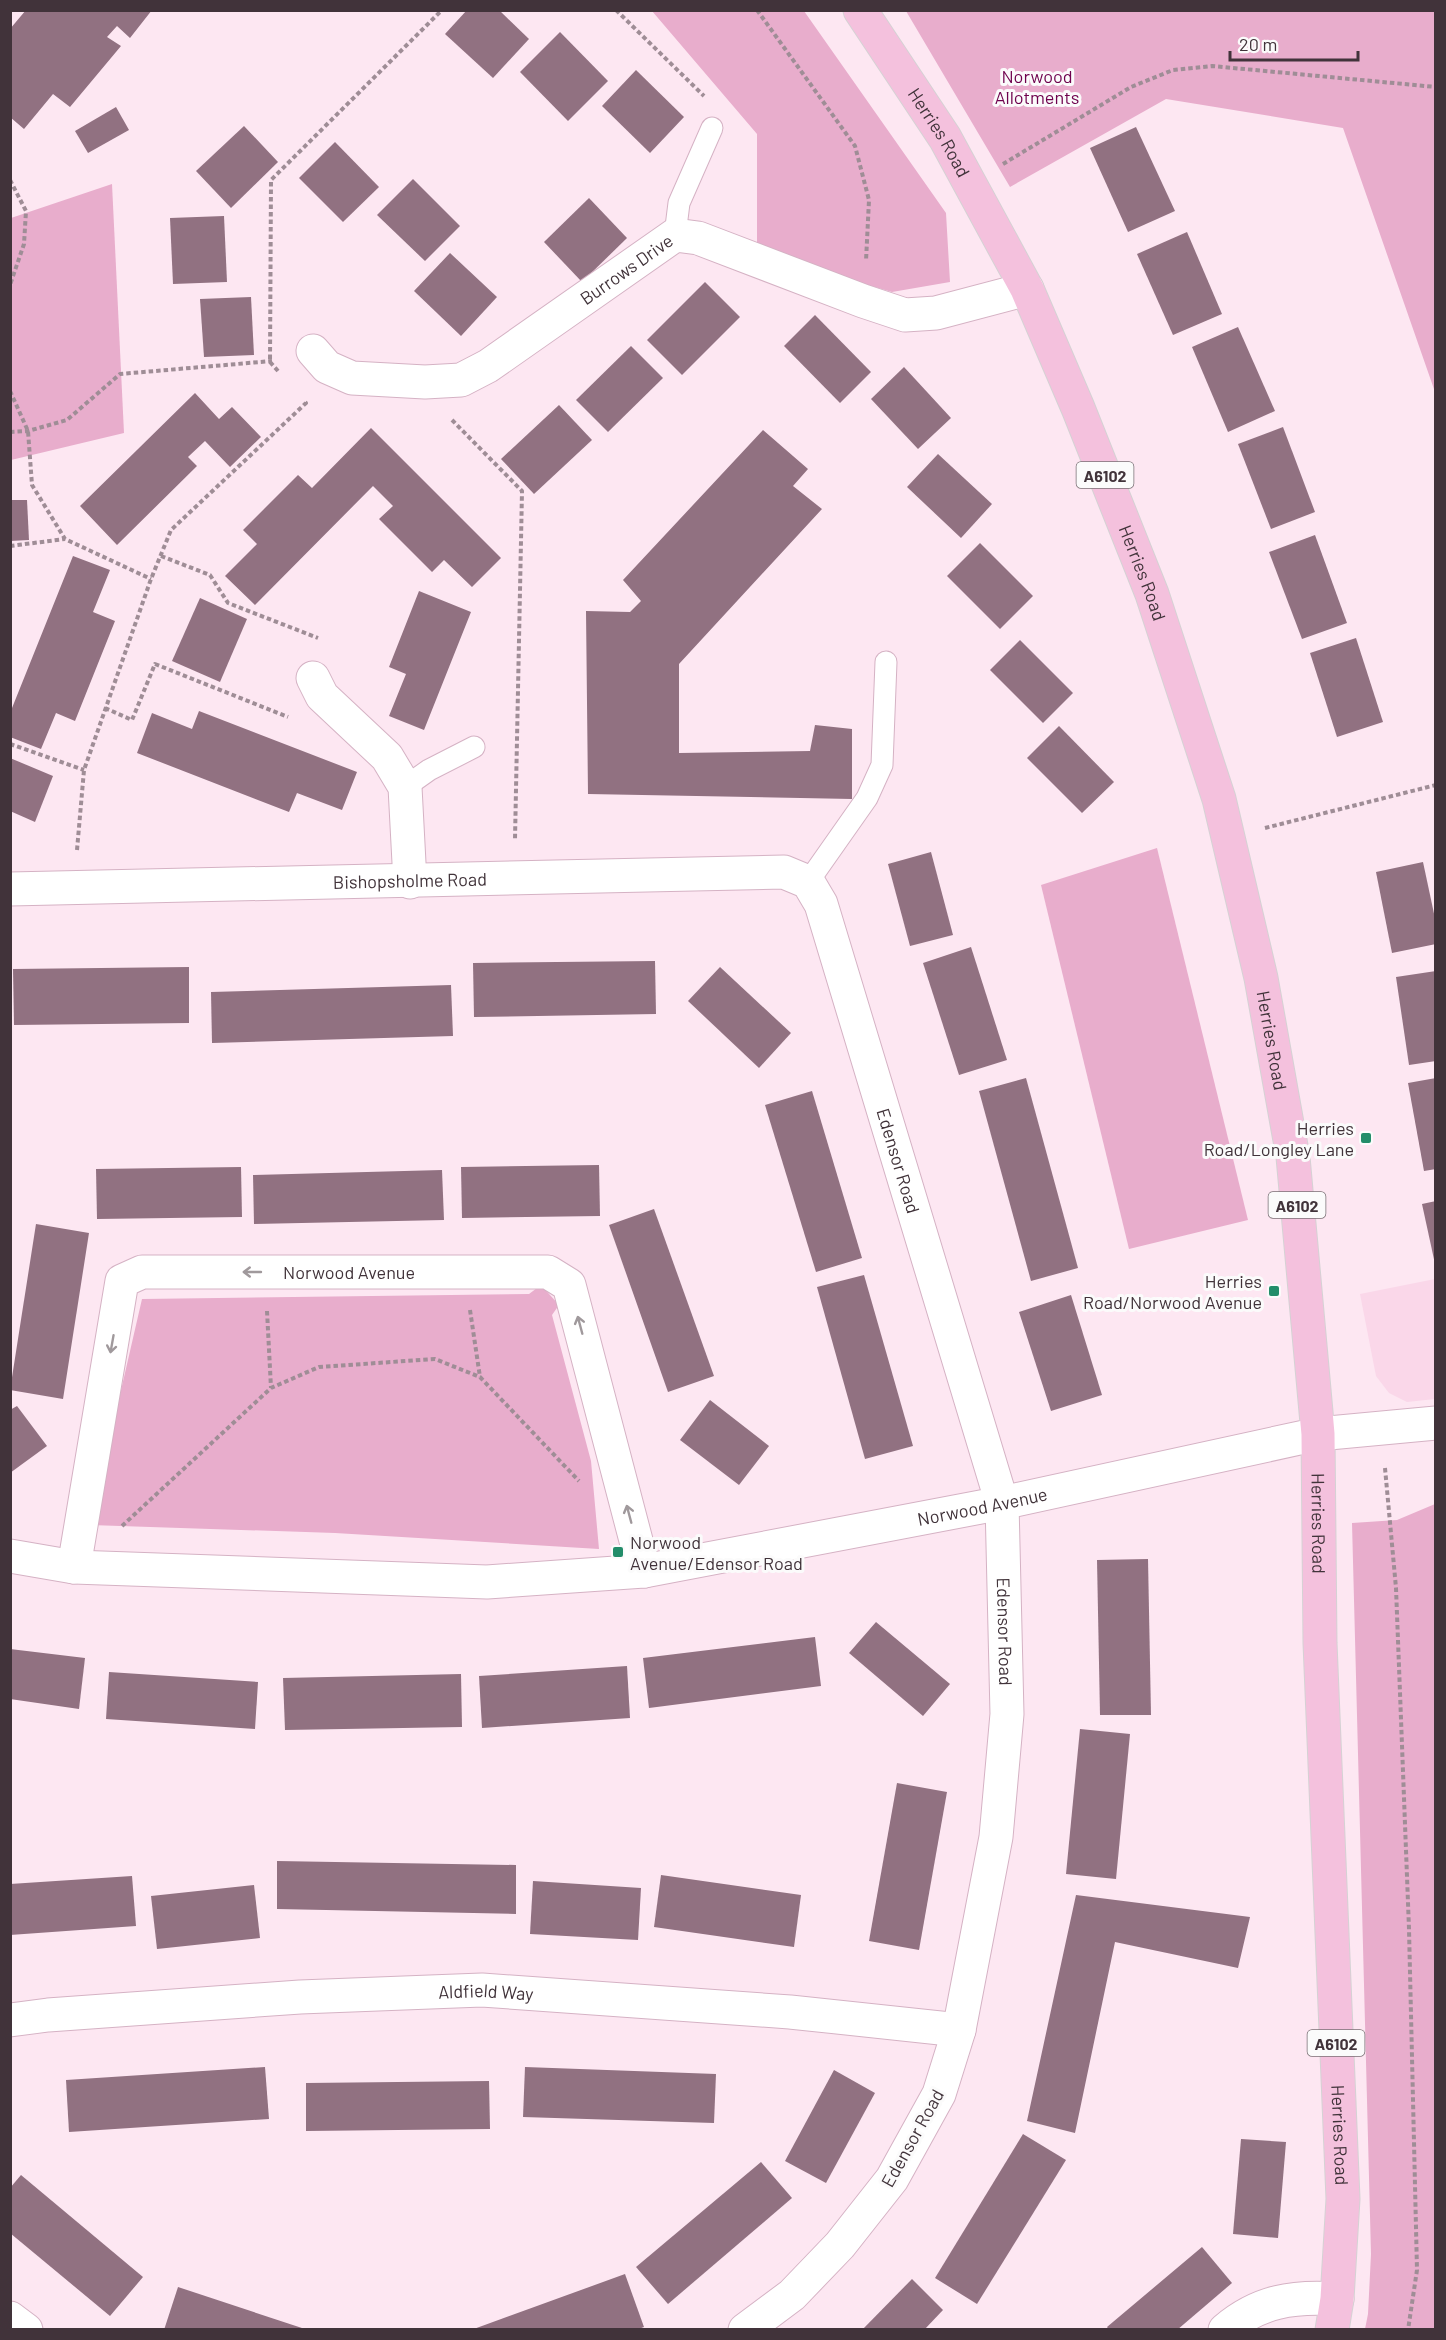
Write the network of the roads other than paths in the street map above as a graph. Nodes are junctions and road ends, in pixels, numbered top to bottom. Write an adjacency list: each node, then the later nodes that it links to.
1 (860, 10): 4 (main road, Herries Road / A6102)
2 (712, 128): 3 (lane)
3 (675, 235): 4 (street, Burrows Drive); 5 (street, Burrows Drive)
4 (1027, 289): 14 (main road, Herries Road / A6102)
5 (313, 351)
6 (886, 662): 11 (lane)
7 (313, 678): 9 (street)
8 (474, 747): 9 (lane)
9 (405, 787): 10 (street)
10 (410, 882): 11 (street, Bishopsholme Road); 12 (street, Bishopsholme Road)
11 (808, 882): 15 (street, Edensor Road)
12 (10, 889)
13 (1436, 1423): 14 (street, Norwood Avenue)
14 (1318, 1434): 15 (street, Norwood Avenue); 21 (main road, Herries Road / A6102)
15 (1002, 1503): 18 (street, Norwood Avenue); 20 (street, Edensor Road)
16 (10, 1556): 17 (street, Norwood Avenue)
17 (74, 1567): 18 (street, Norwood Avenue); 18 (street, Norwood Avenue, one-way to 17)
18 (644, 1571)
19 (10, 2020): 20 (street, Aldfield Way)
20 (959, 2030): 24 (street, Edensor Road)
21 (1334, 2314): 25 (street, Herries Road)
22 (10, 2318): 23 (street)
23 (26, 2330)
24 (745, 2330)
25 (1225, 2330)

